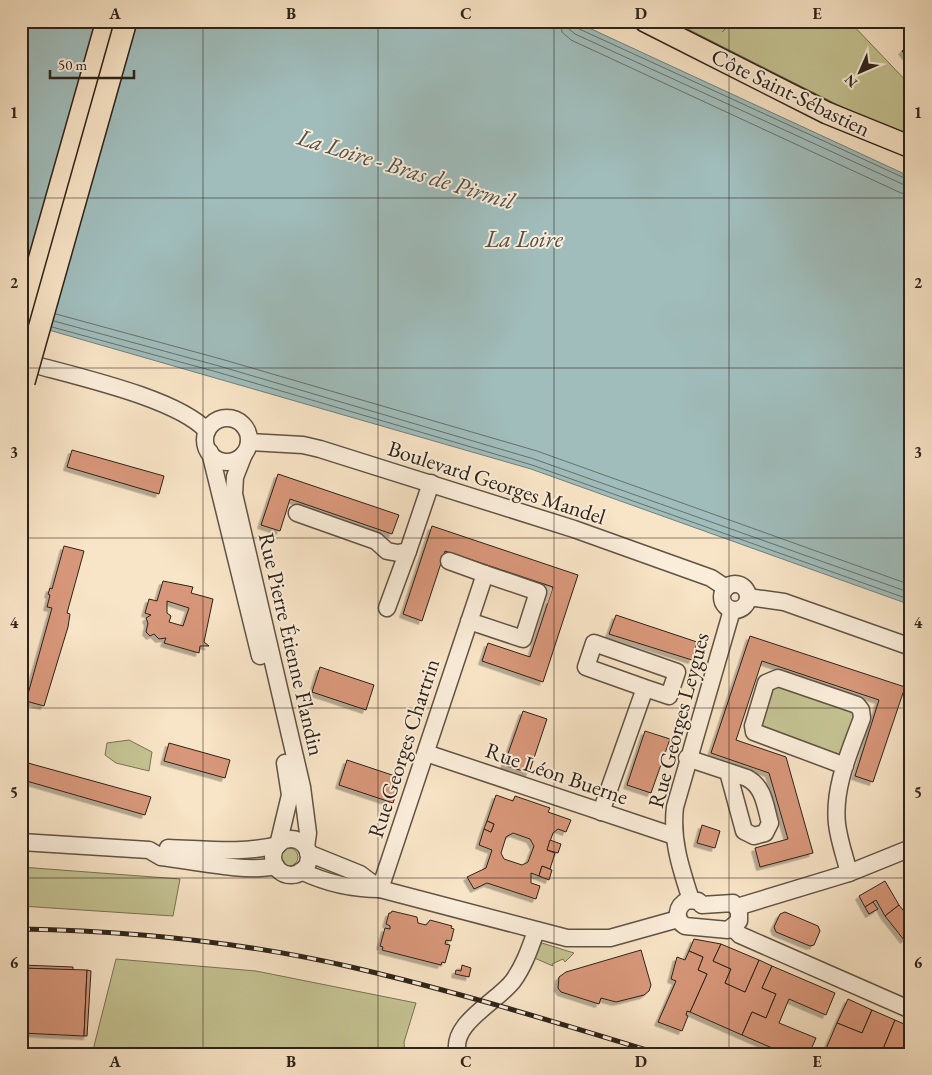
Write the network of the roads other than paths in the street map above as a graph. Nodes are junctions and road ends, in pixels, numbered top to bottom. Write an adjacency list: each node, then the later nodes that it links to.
1 (107, 21): 5 (main road)
2 (126, 21): 7 (main road, bridge)
3 (645, 21): 4 (main road, Côte Saint-Sébastien)
4 (911, 147)
5 (21, 324)
6 (21, 361): 8 (street)
7 (21, 390)
8 (207, 432): 9 (street); 10 (street)
9 (246, 448): 10 (street); 11 (street, Boulevard Georges Mandel); 32 (street, Rue Pierre Étienne Flandin)
10 (210, 452): 30 (street, Rue Pierre Étienne Flandin)
11 (431, 483): 13 (street); 16 (street, Boulevard Georges Mandel)
12 (297, 513): 13 (street)
13 (408, 551): 18 (street)
14 (449, 561): 15 (street)
15 (485, 574): 20 (street, Rue Georges Chartrin); 20 (street)
16 (726, 588): 17 (street); 19 (street)
17 (748, 597): 19 (street); 21 (street)
18 (387, 608)
19 (732, 610): 24 (street, Rue Georges Leygues)
20 (469, 621): 23 (street, Rue Georges Chartrin)
21 (911, 647)
22 (645, 688): 22 (street); 27 (street)
23 (426, 753): 27 (street, Rue Léon Buerne); 37 (street, Rue Georges Chartrin)
24 (687, 758): 26 (street); 28 (street, Rue Georges Leygues)
25 (845, 766): 25 (street); 36 (street)
26 (728, 772)
27 (601, 812): 28 (street, Rue Léon Buerne)
28 (674, 836): 38 (street, Rue Georges Leygues)
29 (23, 844): 33 (street)
30 (278, 844): 32 (street); 33 (street); 34 (street)
31 (911, 848): 36 (street)
32 (307, 850): 35 (street); 37 (street)
33 (153, 852): 34 (street)
34 (276, 866): 35 (street)
35 (301, 871): 37 (street)
36 (849, 873): 39 (street)
37 (380, 889): 43 (street)
38 (703, 903): 39 (street); 40 (street); 41 (street); 42 (street)
39 (737, 907): 42 (street)
40 (678, 919): 41 (street); 43 (street)
41 (698, 926): 42 (street)
42 (726, 928): 44 (street)
43 (536, 931): 45 (street)
44 (911, 1010)
45 (458, 1054)

